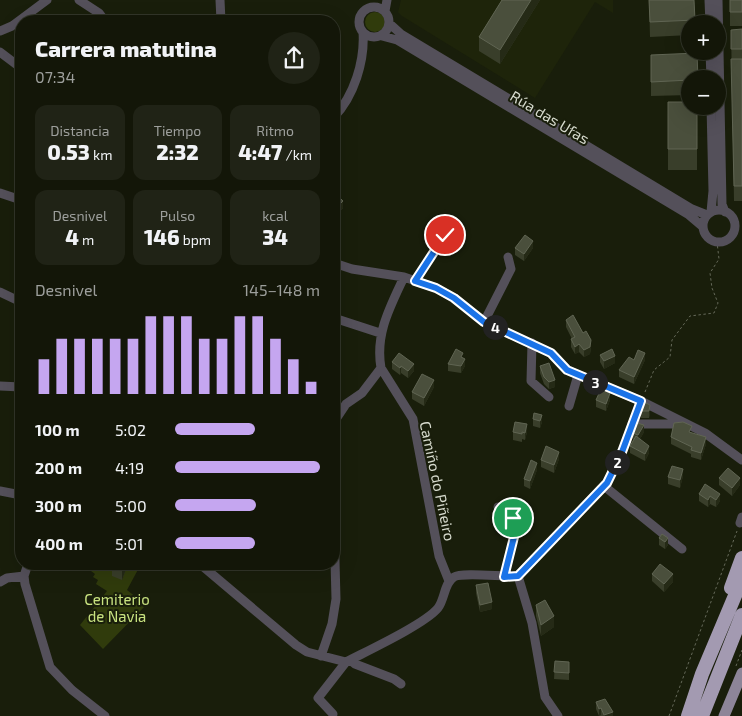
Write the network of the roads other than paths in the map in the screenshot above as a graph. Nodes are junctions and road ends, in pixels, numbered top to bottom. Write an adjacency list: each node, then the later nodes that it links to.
1 (47, 0): 10 (street)
2 (79, 0): 7 (street)
3 (220, 0): 12 (street)
4 (386, 0): 9 (street)
5 (709, 0): 13 (street)
6 (718, 0): 26 (street)
7 (93, 4): 11 (street)
8 (374, 4): 9 (street); 17 (street)
9 (385, 11): 15 (street)
10 (27, 15)
11 (101, 15)
12 (221, 15)
13 (710, 15)
14 (15, 24): 16 (street)
15 (390, 24): 18 (street); 27 (street, Rúa das Ufas)
16 (0, 31)
17 (363, 32): 18 (street); 19 (street)
18 (379, 37): 19 (street); 29 (street, Rúa das Ufas)
19 (364, 49): 22 (street)
20 (0, 52): 21 (street)
21 (15, 63)
22 (340, 109)
23 (711, 115): 27 (street)
24 (0, 193): 25 (street)
25 (15, 198)
26 (726, 212): 27 (street, Rúa das Ufas); 28 (street)
27 (709, 213): 29 (street)
28 (738, 224): 31 (street)
29 (702, 226): 31 (street, Rúa das Ufas)
30 (742, 235): 31 (street)
31 (731, 237)
32 (508, 257): 38 (street)
33 (340, 265): 34 (street)
34 (404, 278): 38 (street); 39 (street, Camiño do Piñeiro)
35 (0, 292): 36 (street)
36 (15, 299)
37 (340, 320): 39 (street)
38 (484, 322): 40 (street)
39 (380, 333): 41 (street, Camiño do Piñeiro)
40 (532, 343): 42 (street); 45 (street)
41 (381, 368): 48 (street); 66 (street, Camiño do Piñeiro)
42 (578, 375): 46 (street); 47 (street)
43 (0, 386): 44 (street)
44 (15, 387)
45 (549, 397)
46 (641, 401): 49 (street); 51 (street)
47 (569, 406)
48 (340, 413)
49 (632, 424): 50 (street); 52 (street)
50 (679, 424)
51 (742, 460)
52 (604, 486): 56 (street); 62 (street)
53 (0, 491): 54 (street)
54 (15, 494)
55 (498, 506): 63 (street)
56 (682, 549)
57 (742, 558): 68 (highway)
58 (26, 570): 61 (street)
59 (207, 570): 69 (street)
60 (332, 570): 69 (street)
61 (24, 576): 65 (street); 74 (street)
62 (518, 576): 63 (street); 75 (street)
63 (504, 577): 66 (street)
64 (742, 579): 68 (highway)
65 (0, 581)
66 (449, 581): 70 (street)
67 (742, 615): 77 (highway)
68 (715, 640): 76 (highway)
69 (321, 656): 70 (street)
70 (348, 661): 72 (street); 73 (street)
71 (742, 672): 78 (main road)
72 (401, 684)
73 (333, 714)
74 (105, 716)
75 (558, 716)
76 (688, 716)
77 (702, 716)
78 (724, 716)

